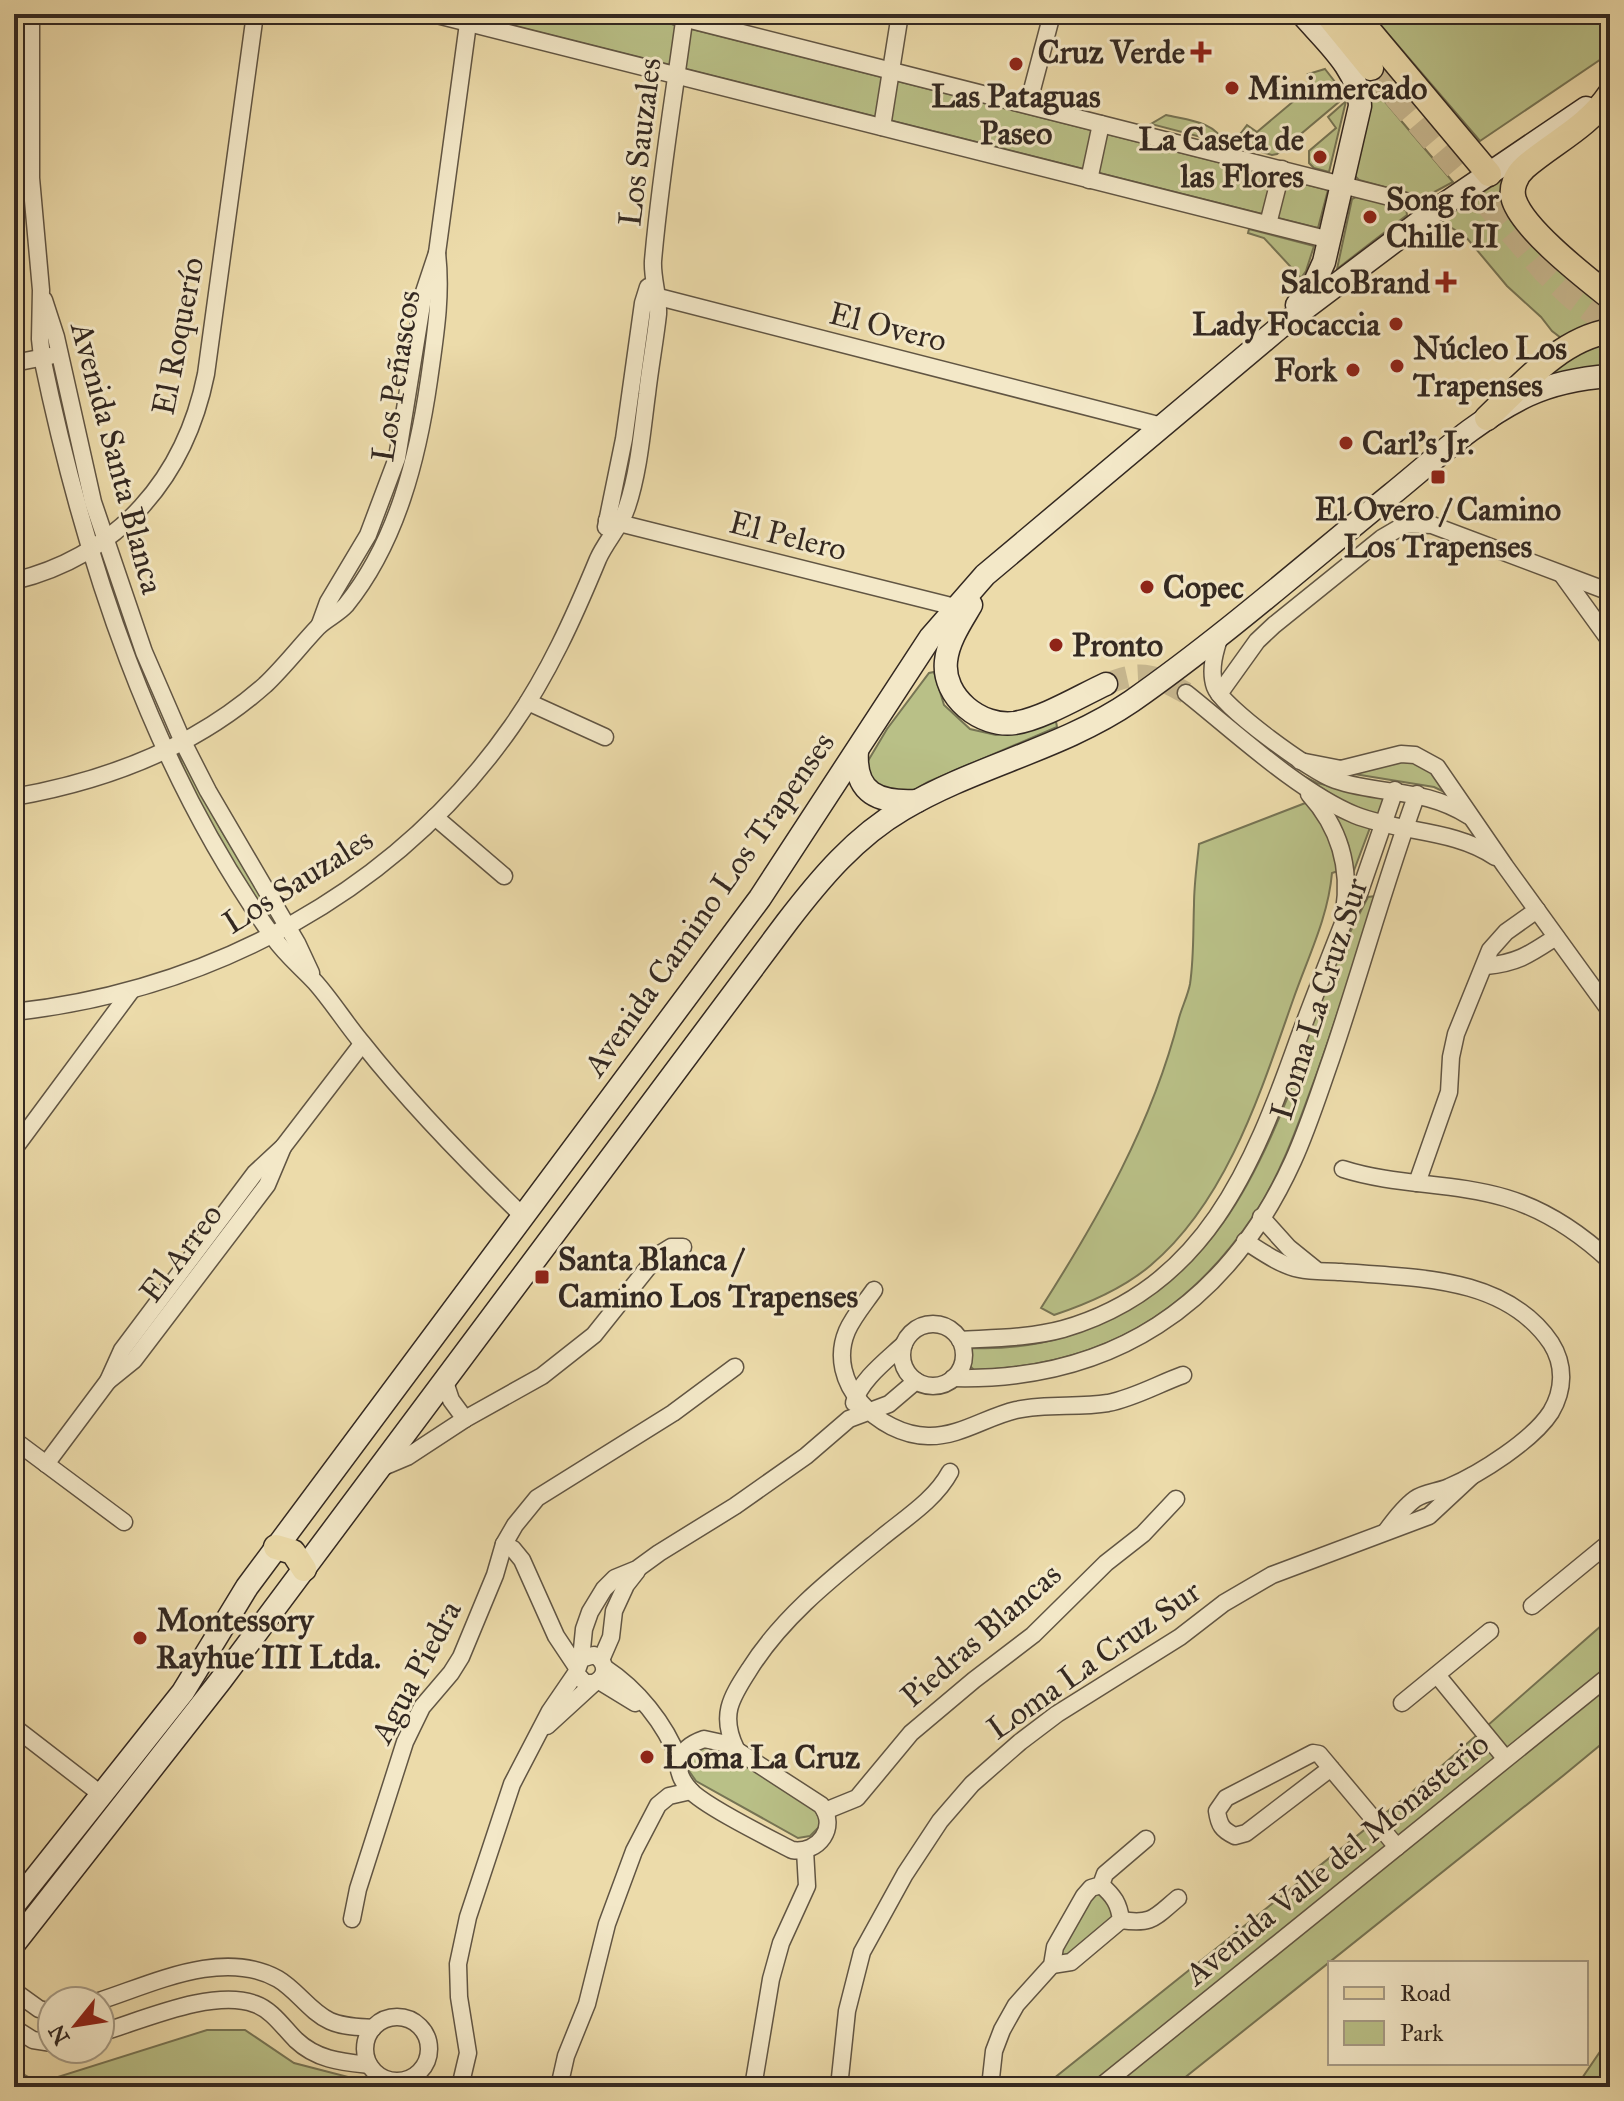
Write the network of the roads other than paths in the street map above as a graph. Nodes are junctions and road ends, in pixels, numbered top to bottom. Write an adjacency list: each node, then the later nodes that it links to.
1 (255, 14): 42 (street, El Roquerío)
2 (433, 14): 11 (street)
3 (667, 14): 10 (street)
4 (900, 14): 13 (street)
5 (1052, 14): 16 (street)
6 (1302, 14): 24 (main road)
7 (1327, 14): 12 (main road)
8 (1355, 14): 22 (main road)
9 (32, 15): 17 (street, Avenida Santa Blanca)
10 (684, 16): 13 (street); 14 (street, Los Sauzales)
11 (469, 18): 14 (street); 56 (street, Los Peñascos)
12 (1371, 68)
13 (892, 71): 16 (street); 19 (street)
14 (677, 76): 19 (street); 28 (street, Los Sauzales)
15 (1610, 93): 22 (main road, Avenida Camino Los Trapenses); 30 (main road)
16 (1028, 105): 18 (street)
17 (29, 123): 20 (street); 29 (street, Avenida Santa Blanca)
18 (1101, 124): 21 (street); 23 (street)
19 (882, 127): 23 (street)
20 (14, 132)
21 (1282, 169): 24 (street); 26 (street)
22 (1489, 174): 25 (main road, Avenida Camino Los Trapenses)
23 (1089, 180): 26 (street)
24 (1341, 185): 25 (street); 27 (main road)
25 (1437, 209): 31 (main road, Avenida Camino Los Trapenses)
26 (1268, 224): 27 (street)
27 (1330, 240): 31 (main road)
28 (651, 289): 37 (street, El Overo); 41 (street, Los Sauzales)
29 (41, 290): 33 (street, Avenida Santa Blanca); 34 (street, Avenida Santa Blanca)
30 (1610, 297)
31 (1279, 328): 39 (main road, Avenida Camino Los Trapenses)
32 (1610, 331): 38 (main road)
33 (59, 354): 34 (street); 42 (street, Avenida Santa Blanca)
34 (42, 357): 35 (street); 43 (street, Avenida Santa Blanca)
35 (14, 363)
36 (1610, 376): 38 (main road)
37 (1117, 414): 39 (street, El Overo); 40 (street)
38 (1487, 418): 49 (main road)
39 (1162, 426): 40 (main road, Avenida Camino Los Trapenses)
40 (1132, 451): 44 (main road, Avenida Camino Los Trapenses)
41 (614, 522): 48 (street, El Pelero); 54 (street, Los Sauzales)
42 (104, 540): 43 (street, El Roquerío); 56 (street, Avenida Santa Blanca)
43 (89, 550): 46 (street, El Roquerío); 57 (street, Avenida Santa Blanca)
44 (999, 562): 48 (main road, Avenida Camino Los Trapenses); 51 (main road)
45 (1563, 576): 47 (street); 50 (street); 53 (street)
46 (14, 581)
47 (1610, 592)
48 (955, 607): 58 (main road, Avenida Camino Los Trapenses)
49 (1221, 632): 53 (street); 64 (main road)
50 (1610, 641)
51 (1106, 684)
52 (1186, 693): 60 (street)
53 (1219, 694): 59 (street)
54 (528, 702): 55 (street); 65 (street, Los Sauzales)
55 (605, 737)
56 (183, 742): 57 (street, Los Peñascos); 73 (street, Avenida Santa Blanca)
57 (167, 751): 63 (street, Los Peñascos); 73 (street, Avenida Santa Blanca)
58 (857, 751): 64 (main road); 83 (main road, Avenida Camino Los Trapenses)
59 (1300, 761): 61 (street); 66 (street)
60 (1298, 781): 67 (street); 72 (street, Loma La Cruz Sur)
61 (1395, 790): 62 (street); 67 (street, Loma La Cruz Sur)
62 (1417, 794): 66 (street); 68 (street, Loma La Cruz Sur)
63 (14, 797)
64 (918, 801): 96 (main road)
65 (435, 817): 70 (street); 73 (street, Los Sauzales)
66 (1473, 818): 69 (street)
67 (1383, 824): 68 (street); 72 (street, Loma La Cruz Sur)
68 (1404, 830): 69 (street); 84 (street, Loma La Cruz Sur)
69 (1505, 866): 71 (street)
70 (504, 876)
71 (1537, 910): 74 (street); 75 (street)
72 (1342, 926): 90 (street, Loma La Cruz Sur)
73 (280, 932): 76 (street, Los Sauzales); 79 (street, Avenida Santa Blanca)
74 (1556, 937): 75 (street); 77 (street)
75 (1486, 966): 82 (street)
76 (131, 991): 78 (street, Los Sauzales); 80 (street)
77 (1610, 1011)
78 (14, 1012)
79 (362, 1044): 83 (street, Avenida Santa Blanca); 102 (street, El Arreo)
80 (14, 1149)
81 (1343, 1169): 82 (street)
82 (1417, 1183): 87 (street)
83 (524, 1217): 109 (main road, Avenida Camino Los Trapenses)
84 (1261, 1217): 85 (street, Loma La Cruz Sur); 88 (street)
85 (1245, 1241): 88 (street, Loma La Cruz Sur); 94 (street, Loma La Cruz Sur)
86 (683, 1247): 99 (street)
87 (1610, 1261)
88 (1316, 1270): 154 (street, Loma La Cruz Sur)
89 (874, 1290): 97 (street)
90 (960, 1340): 91 (street, Loma La Cruz Sur); 94 (street)
91 (904, 1344): 95 (street); 97 (street)
92 (735, 1367): 108 (street, Agua Piedra)
93 (1183, 1375): 98 (street)
94 (953, 1378): 95 (street, Loma La Cruz Sur)
95 (916, 1381): 98 (street)
96 (445, 1382): 99 (street); 103 (main road)
97 (856, 1394): 98 (street); 100 (street)
98 (870, 1414): 100 (street)
99 (465, 1419): 103 (street)
100 (849, 1419): 111 (street)
101 (14, 1440): 102 (street)
102 (46, 1464): 106 (street)
103 (381, 1468): 110 (main road)
104 (950, 1472): 119 (street)
105 (1176, 1499): 131 (street, Piedras Blancas)
106 (124, 1522)
107 (1610, 1542): 112 (street)
108 (504, 1544): 114 (street); 138 (street, Agua Piedra)
109 (276, 1547): 110 (main road); 129 (main road, Avenida Camino Los Trapenses)
110 (304, 1569): 140 (main road)
111 (637, 1569): 114 (street); 115 (street)
112 (1532, 1606)
113 (1490, 1631): 116 (street)
114 (578, 1666): 115 (street); 115 (street); 122 (street)
115 (600, 1673): 120 (street); 122 (street)
116 (1437, 1675): 118 (street); 125 (street)
117 (1610, 1675): 125 (street, Avenida Valle del Monasterio)
118 (1402, 1703)
119 (728, 1709): 123 (street); 124 (street)
120 (662, 1726): 123 (street); 126 (street)
121 (14, 1727): 129 (street)
122 (540, 1732): 151 (street)
123 (699, 1741): 124 (street); 126 (street)
124 (736, 1749): 131 (street)
125 (1505, 1758): 133 (street, Avenida Valle del Monasterio)
126 (679, 1763): 128 (street); 130 (street)
127 (1331, 1768): 127 (street); 133 (street)
128 (691, 1791): 130 (street); 134 (street)
129 (102, 1795): 137 (main road, Avenida Camino Los Trapenses)
130 (658, 1805): 152 (street)
131 (825, 1811): 134 (street)
132 (1146, 1839): 135 (street)
133 (1397, 1847): 156 (street, Avenida Valle del Monasterio)
134 (805, 1850): 153 (street)
135 (1101, 1885): 139 (street); 141 (street)
136 (1178, 1898): 139 (street)
137 (14, 1905)
138 (352, 1919)
139 (1121, 1920): 141 (street)
140 (14, 1944)
141 (1052, 1965): 155 (street)
142 (14, 1991): 144 (street)
143 (116, 1996): 147 (street)
144 (36, 2007)
145 (14, 2028): 148 (street)
146 (116, 2028): 149 (street)
147 (373, 2028): 149 (street); 150 (street)
148 (36, 2040)
149 (376, 2076): 150 (street)
150 (404, 2084)
151 (460, 2087)
152 (559, 2087)
153 (753, 2087)
154 (839, 2087)
155 (990, 2087)
156 (1100, 2087)

